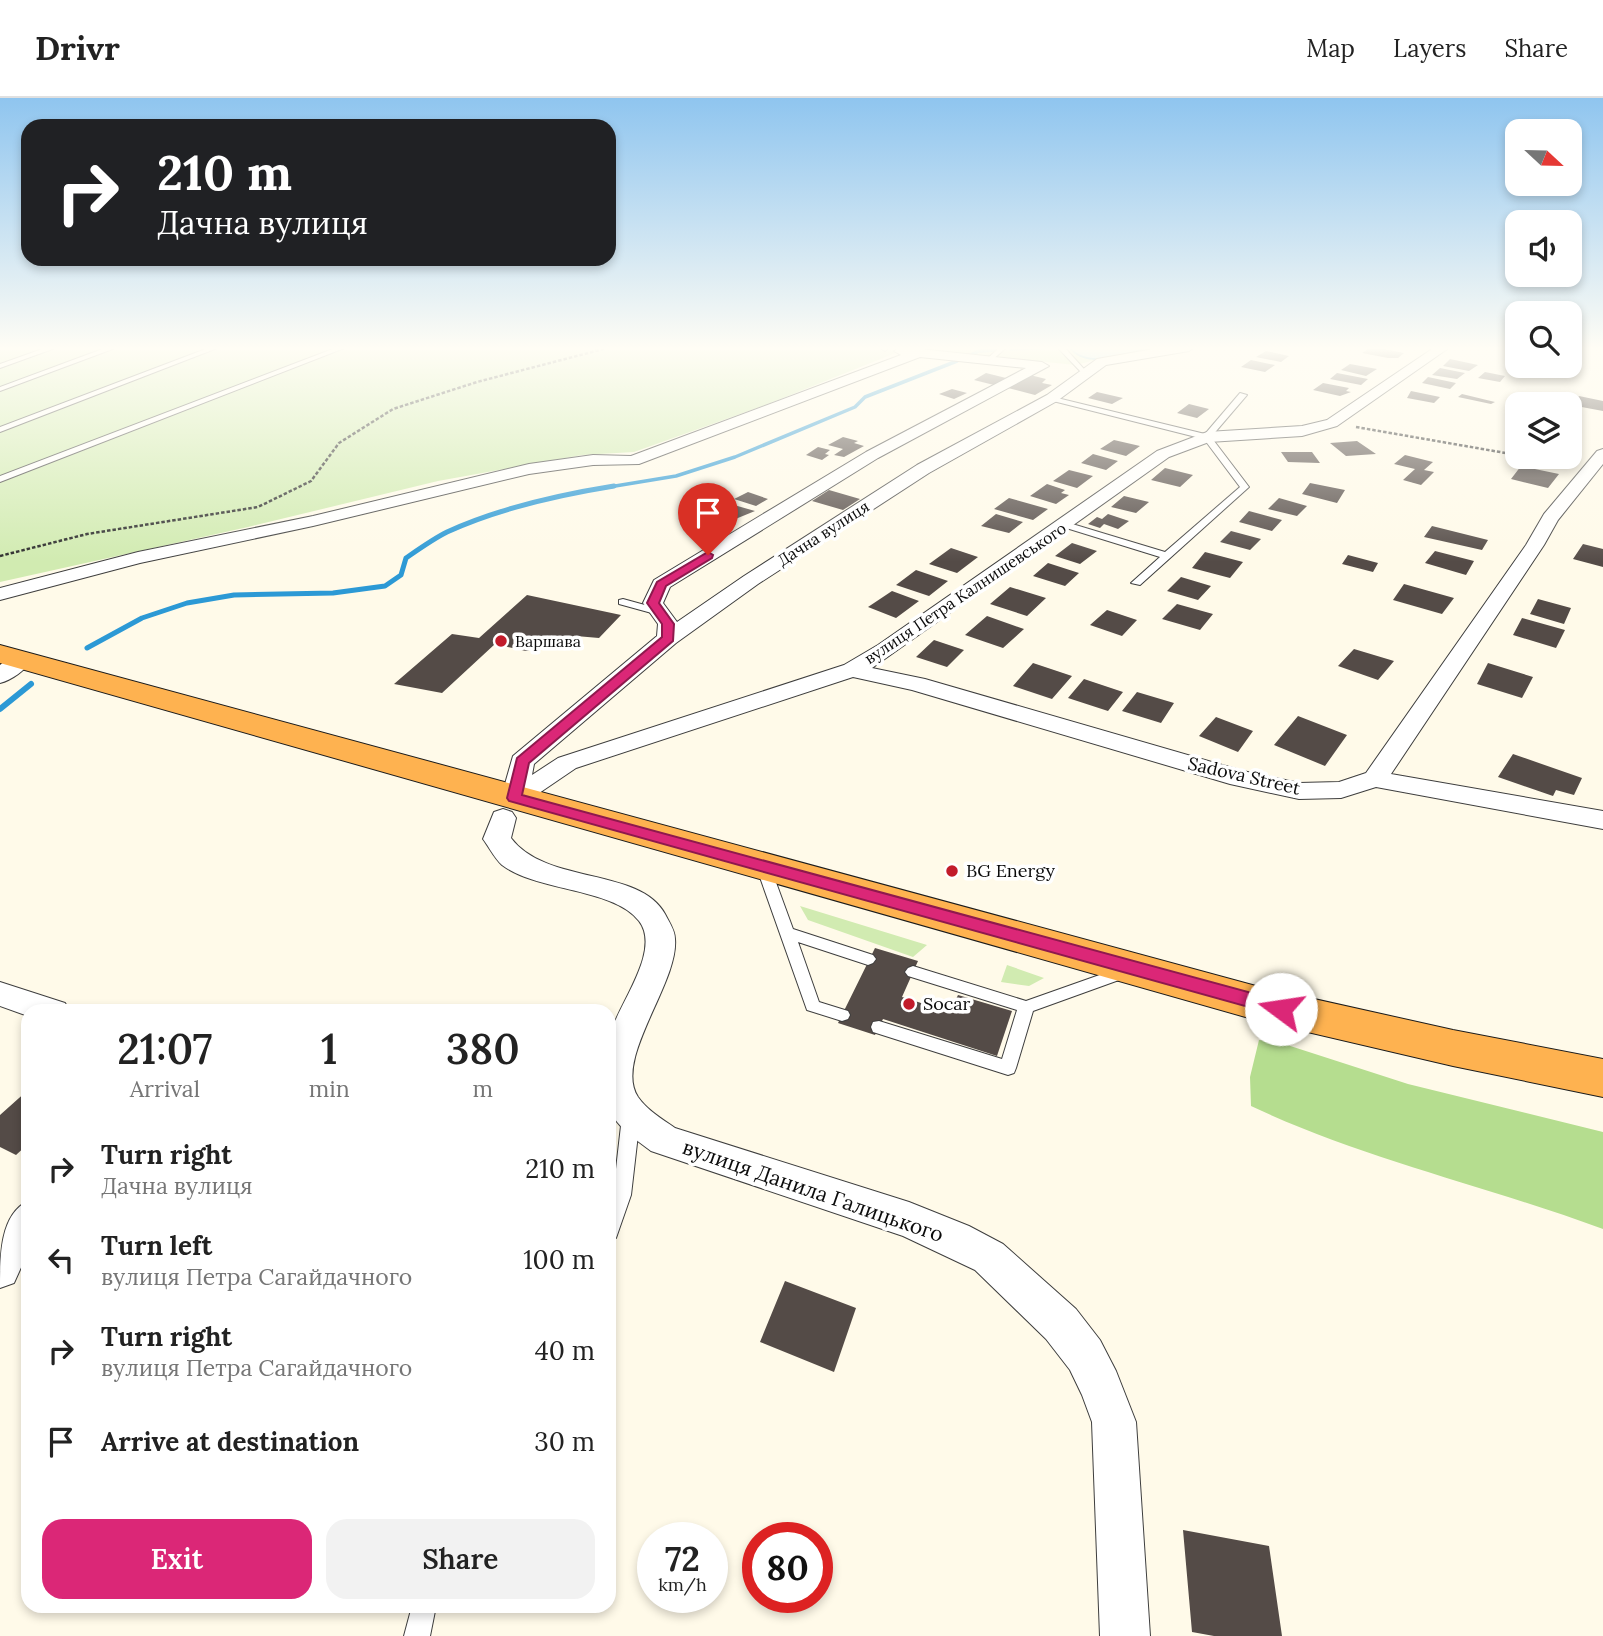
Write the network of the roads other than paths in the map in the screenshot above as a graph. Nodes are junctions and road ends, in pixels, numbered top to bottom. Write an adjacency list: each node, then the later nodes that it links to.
1 (29, 419): 9 (lane)
2 (157, 419): 12 (lane)
3 (744, 419): 16 (street)
4 (941, 419): 18 (street)
5 (1015, 419): 19 (street, Дачна вулиця)
6 (1135, 419): 10 (lane)
7 (1223, 419): 10 (lane)
8 (1340, 419): 10 (street, вулиця Петра Калнишевського)
9 (0, 430)
10 (1207, 437): 13 (street, вулиця Петра Калнишевського); 14 (lane)
11 (1598, 460): 22 (street)
12 (0, 479)
13 (1066, 525): 14 (lane); 21 (street, вулиця Петра Калнишевського)
14 (1167, 556): 15 (lane)
15 (1136, 583)
16 (0, 594)
17 (623, 602): 18 (lane)
18 (659, 612): 19 (street)
19 (668, 638): 23 (street, Дачна вулиця)
20 (7, 663): 23 (highway)
21 (852, 670): 22 (street, Sadova Street); 23 (street, вулиця Петра Калнишевського)
22 (1375, 779): 24 (street)
23 (509, 808): 25 (highway); 35 (street, вулиця Данила Галицького)
24 (1603, 820)
25 (762, 864): 26 (lane); 28 (highway)
26 (787, 933): 27 (lane); 33 (lane)
27 (868, 960)
28 (1137, 968): 32 (lane); 36 (highway)
29 (913, 972): 32 (lane)
30 (0, 994): 31 (street)
31 (30, 1004)
32 (1026, 1007): 34 (lane)
33 (842, 1016)
34 (879, 1027)
35 (616, 1065)
36 (1603, 1078)
37 (616, 1088): 38 (street, вулиця Данила Галицького)
38 (631, 1117): 39 (lane); 44 (street, вулиця Данила Галицького)
39 (616, 1212)
40 (21, 1229): 41 (street)
41 (0, 1269)
42 (422, 1613): 43 (lane)
43 (417, 1636)
44 (1125, 1636)

